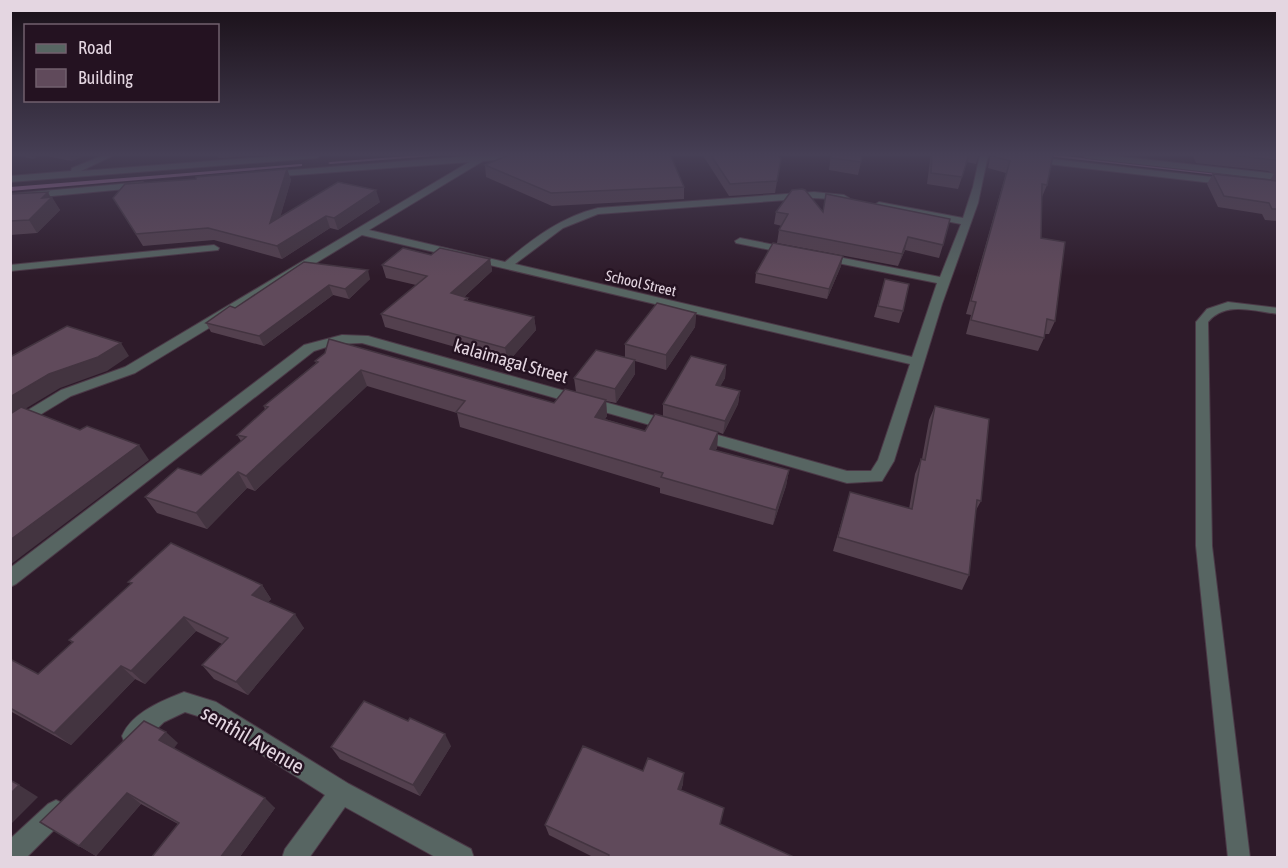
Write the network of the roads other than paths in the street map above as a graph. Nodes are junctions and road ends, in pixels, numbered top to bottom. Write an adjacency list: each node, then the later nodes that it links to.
1 (27, 196): 6 (street)
2 (418, 196): 8 (street)
3 (807, 196): 11 (street)
4 (817, 196): 7 (street)
5 (975, 196): 7 (street, kalaimagal Street)
6 (10, 202)
7 (967, 222): 13 (street, kalaimagal Street)
8 (358, 231): 11 (street, School Street); 16 (street)
9 (740, 241): 13 (street)
10 (214, 248): 12 (street)
11 (505, 267): 15 (street, School Street)
12 (14, 270)
13 (944, 281): 15 (street, kalaimagal Street)
14 (1278, 311): 24 (lane)
15 (917, 362): 17 (street, kalaimagal Street)
16 (10, 428)
17 (10, 579)
18 (122, 748): 19 (street, senthil Avenue)
19 (341, 792): 22 (street); 23 (street, senthil Avenue)
20 (70, 798): 21 (street)
21 (10, 856)
22 (294, 858)
23 (462, 858)
24 (1239, 858)

